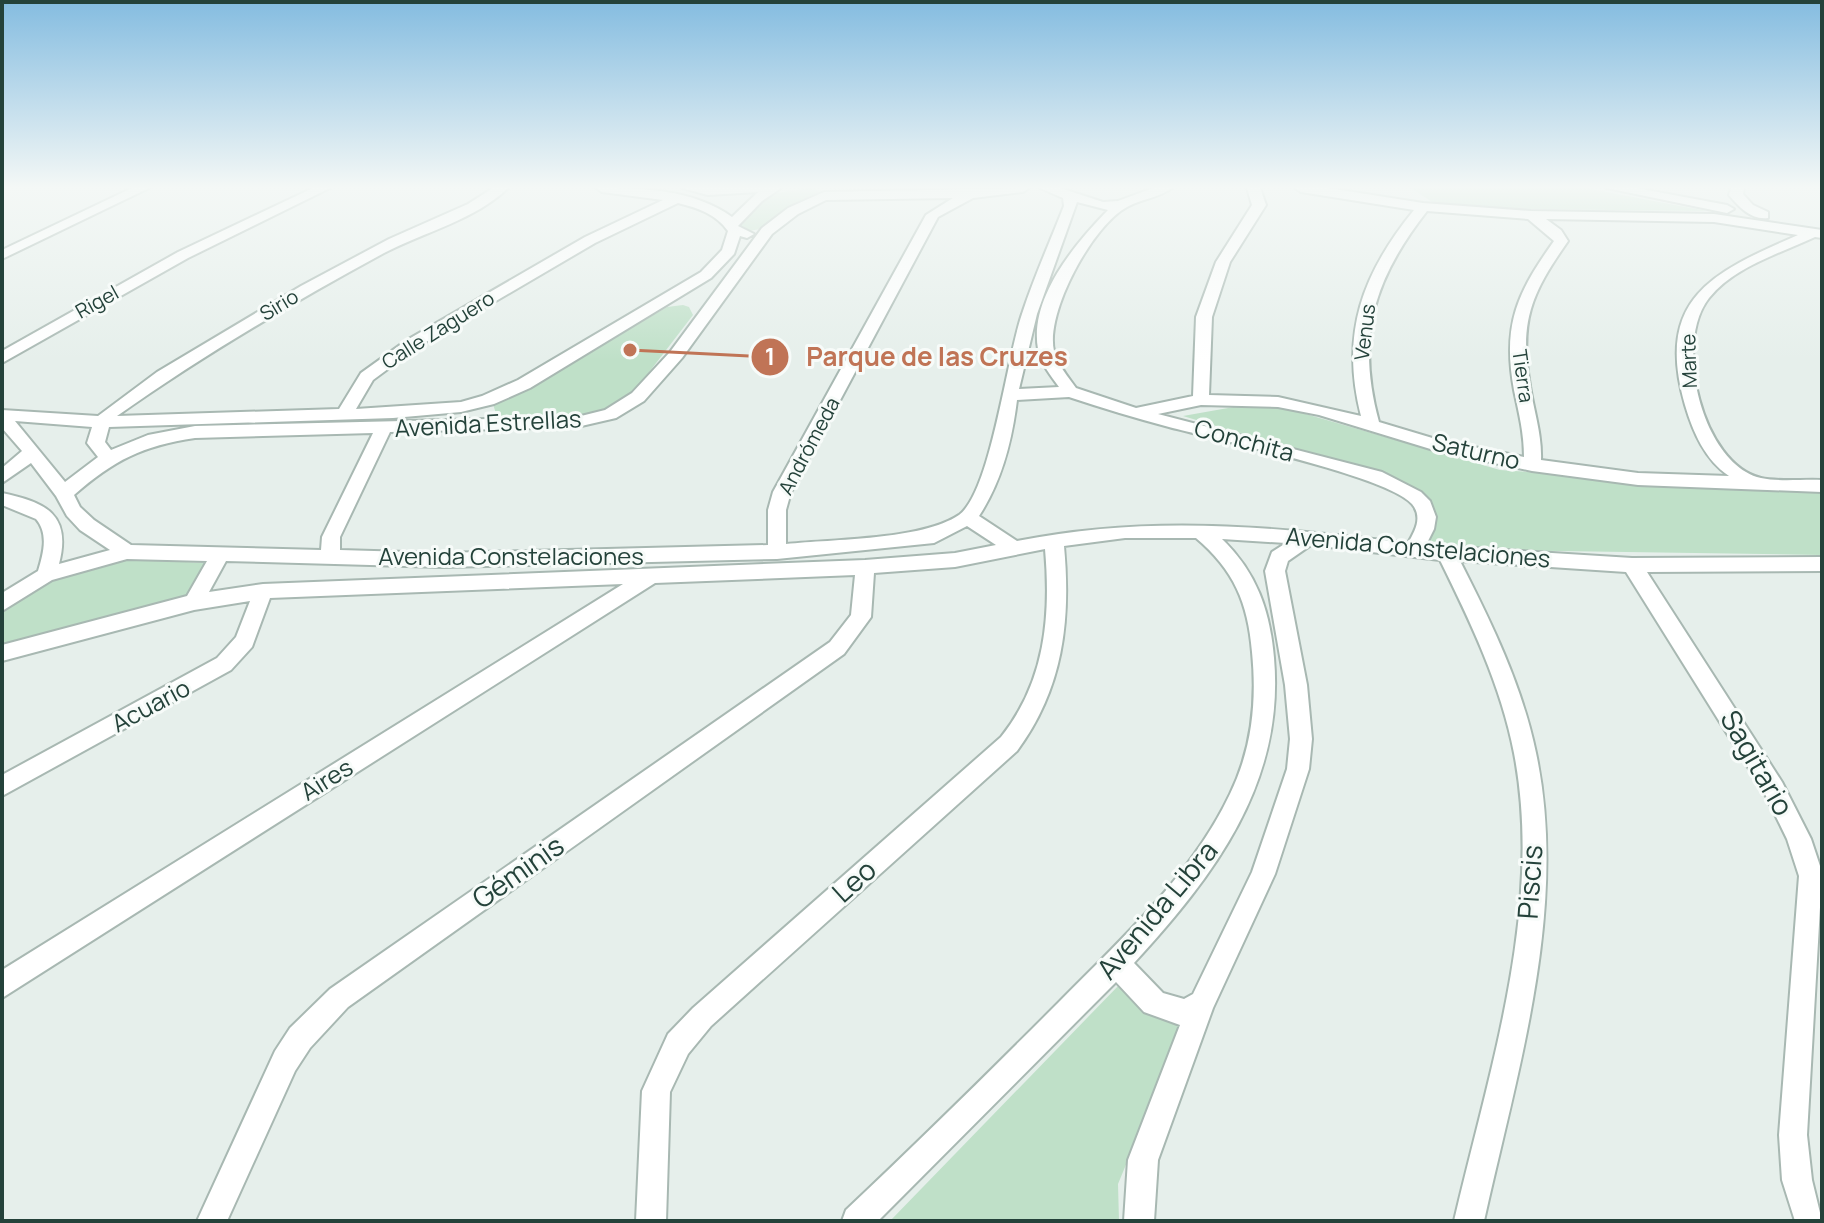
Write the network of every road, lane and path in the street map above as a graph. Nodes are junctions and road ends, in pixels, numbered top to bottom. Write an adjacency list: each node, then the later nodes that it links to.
1 (23, 245): 14 (street)
2 (204, 245): 17 (street, Rigel)
3 (388, 245): 25 (street, Sirio)
4 (581, 245): 23 (street, Calle Zaguero)
5 (730, 245): 15 (street, Avenida Estrellas)
6 (757, 245): 16 (street, Avenida Estrellas)
7 (917, 245): 44 (street, Andrómeda)
8 (1056, 245): 19 (street)
9 (1083, 245): 18 (street)
10 (1234, 245): 21 (street)
11 (1394, 245): 27 (street, Venus)
12 (1558, 245): 31 (street, Tierra)
13 (1784, 245): 33 (street, Marte)
14 (2, 255)
15 (676, 296): 16 (street); 20 (street, Avenida Estrellas)
16 (709, 312): 26 (street, Avenida Estrellas)
17 (2, 358)
18 (1070, 392): 19 (street, Conchita); 22 (street, Conchita)
19 (1009, 395): 37 (street)
20 (488, 400): 23 (street, Avenida Estrellas); 26 (street)
21 (1201, 400): 22 (street, Saturno); 27 (street, Saturno)
22 (1135, 413): 42 (street, Conchita)
23 (345, 414): 25 (street, Avenida Estrellas)
24 (2, 418): 25 (street, Avenida Estrellas); 29 (street, Avenida Estrellas)
25 (102, 422): 30 (street)
26 (492, 424): 28 (street, Avenida Estrellas)
27 (1371, 424): 31 (street, Saturno)
28 (383, 429): 30 (street, Avenida Estrellas); 47 (street)
29 (32, 452): 32 (street); 35 (street, Avenida Estrellas)
30 (107, 457): 35 (street, Avenida Estrellas)
31 (1532, 465): 33 (street, Saturno)
32 (2, 477)
33 (1755, 483): 34 (street, Saturno)
34 (1822, 486)
35 (64, 493): 43 (street, Avenida Estrellas)
36 (2, 499): 51 (street)
37 (968, 518): 41 (street); 44 (street, Avenida Constelaciones)
38 (1200, 531): 39 (street, Avenida Constelaciones); 40 (street, Avenida Constelaciones); 58 (street, Avenida Libra)
39 (1308, 538): 42 (street, Avenida Constelaciones); 60 (street)
40 (1054, 540): 41 (street, Avenida Constelaciones); 62 (street, Leo)
41 (1016, 549): 50 (street, Avenida Constelaciones)
42 (1413, 551): 45 (street, Avenida Constelaciones)
43 (127, 552): 46 (street, Avenida Constelaciones); 51 (street, Avenida Constelaciones)
44 (777, 552): 47 (street, Avenida Constelaciones)
45 (1447, 554): 49 (street, Avenida Constelaciones); 65 (street, Piscis)
46 (220, 555): 47 (street, Avenida Constelaciones); 54 (street)
47 (330, 558)
48 (1822, 564): 49 (street, Avenida Constelaciones)
49 (1632, 565): 66 (street, Sagitario)
50 (865, 567): 52 (street, Avenida Constelaciones); 61 (street, Géminis)
51 (46, 575): 55 (street, Avenida Constelaciones)
52 (653, 575): 53 (street, Avenida Constelaciones); 59 (street, Aires)
53 (263, 591): 54 (street, Avenida Constelaciones); 57 (street, Acuario)
54 (194, 602): 56 (street, Avenida Constelaciones)
55 (2, 603)
56 (2, 653)
57 (2, 786)
58 (1117, 962): 60 (street); 63 (street, Avenida Libra)
59 (2, 985)
60 (1202, 1003): 64 (street)
61 (212, 1221)
62 (651, 1221)
63 (857, 1221)
64 (1139, 1221)
65 (1469, 1221)
66 (1810, 1221)

